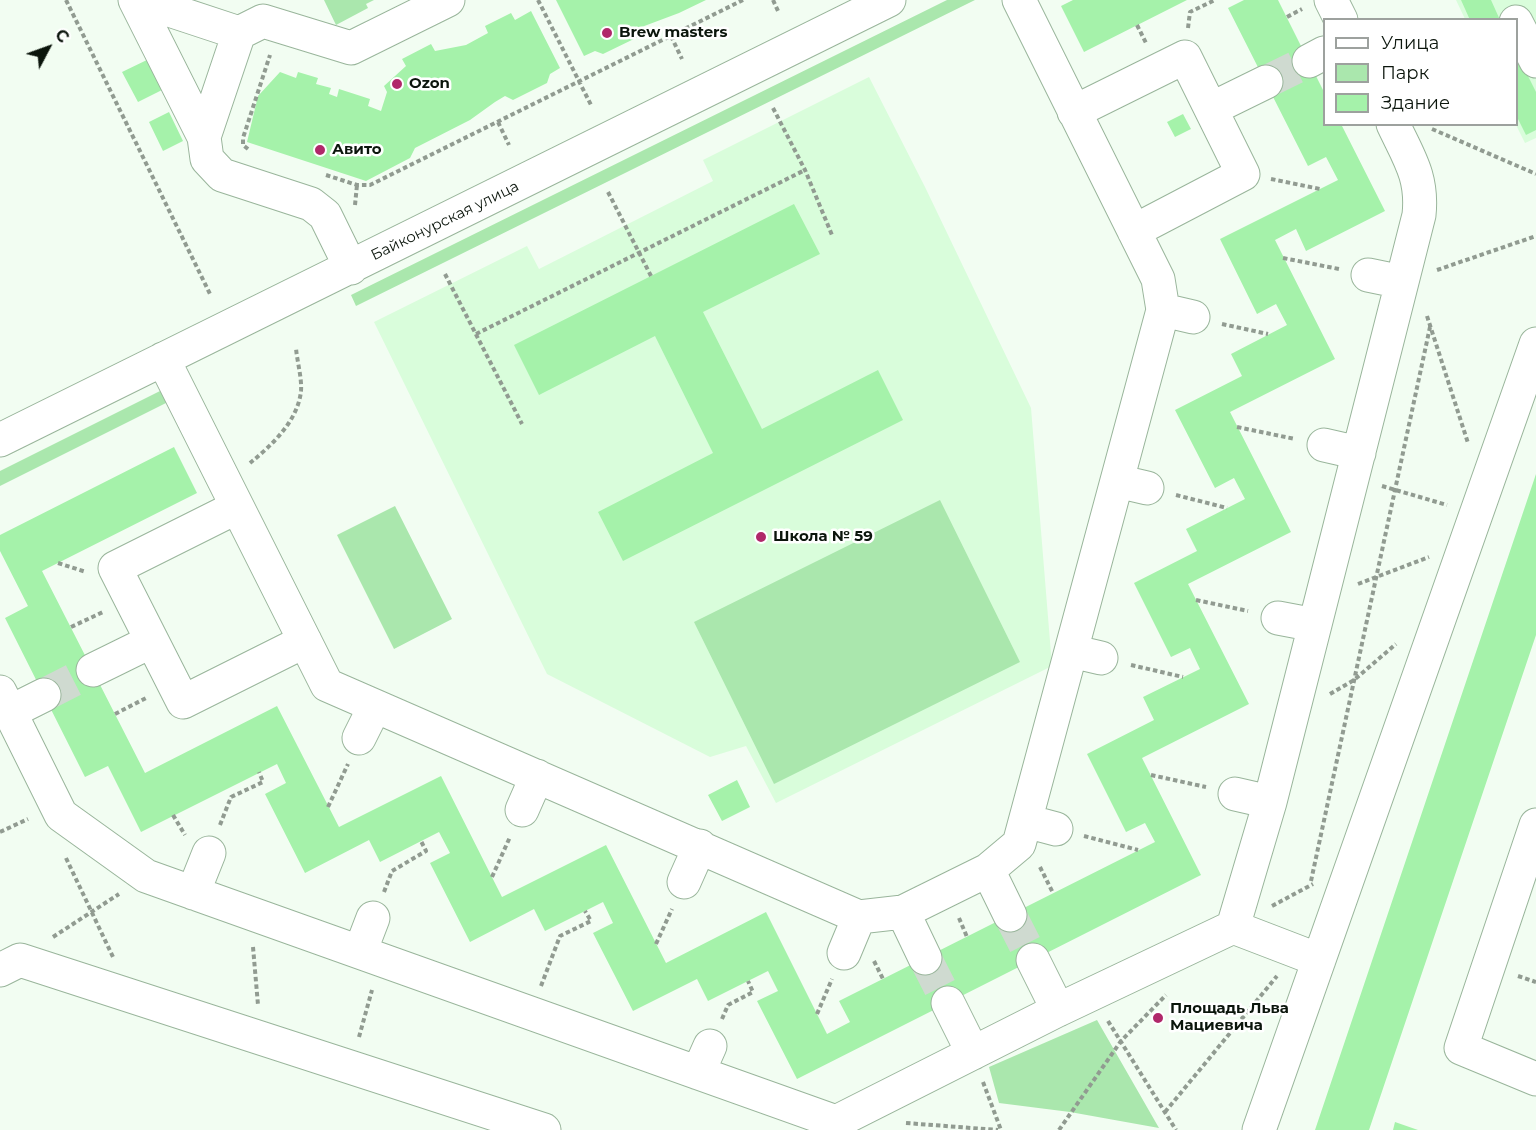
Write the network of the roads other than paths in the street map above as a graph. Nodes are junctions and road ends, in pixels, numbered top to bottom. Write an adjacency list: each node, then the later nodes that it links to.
1 (137, 0): 8 (street); 14 (street)
2 (448, 0): 8 (street)
3 (889, 0): 16 (street, Байконурская улица)
4 (1019, 0): 12 (street)
5 (1331, 0): 7 (street)
6 (1515, 10): 9 (street)
7 (1340, 18)
8 (263, 20): 14 (street)
9 (1536, 61)
10 (1266, 82): 11 (street)
11 (1211, 110): 12 (street); 15 (street)
12 (1074, 112): 15 (street)
13 (1394, 126): 18 (street)
14 (204, 137): 16 (street)
15 (1134, 231): 41 (street)
16 (351, 268): 20 (street, Байконурская улица)
17 (1368, 275): 18 (street)
18 (1402, 282): 23 (street)
19 (1536, 344): 51 (street)
20 (163, 359): 21 (street, Байконурская улица); 24 (street)
21 (0, 440)
22 (1324, 445): 23 (street)
23 (1355, 465): 25 (street)
24 (237, 507): 27 (street); 28 (street)
25 (1319, 610): 26 (street); 36 (street)
26 (1278, 618)
27 (152, 641): 28 (street); 29 (street)
28 (305, 641): 32 (street)
29 (93, 670)
30 (44, 695): 31 (street)
31 (5, 702): 43 (street)
32 (375, 706): 33 (street); 34 (street)
33 (360, 738)
34 (537, 776): 37 (street); 39 (street)
35 (1235, 794): 36 (street)
36 (1270, 802): 48 (street)
37 (522, 810)
38 (1536, 825): 58 (street)
39 (700, 846): 42 (street); 46 (street)
40 (209, 853): 43 (street)
41 (988, 870): 44 (street); 45 (street)
42 (684, 882)
43 (193, 893): 50 (street)
44 (903, 912): 46 (street); 52 (street)
45 (1010, 915)
46 (859, 917): 49 (street)
47 (373, 918): 50 (street)
48 (1233, 927): 51 (street); 56 (street)
49 (843, 953)
50 (370, 956): 59 (street)
51 (1308, 956): 61 (street)
52 (925, 958)
53 (1033, 960): 56 (street)
54 (10, 965): 60 (street)
55 (948, 1003): 57 (street)
56 (1058, 1010): 57 (street)
57 (973, 1053): 59 (street)
58 (1536, 1079)
59 (835, 1126)
60 (544, 1130)
61 (1259, 1130)

